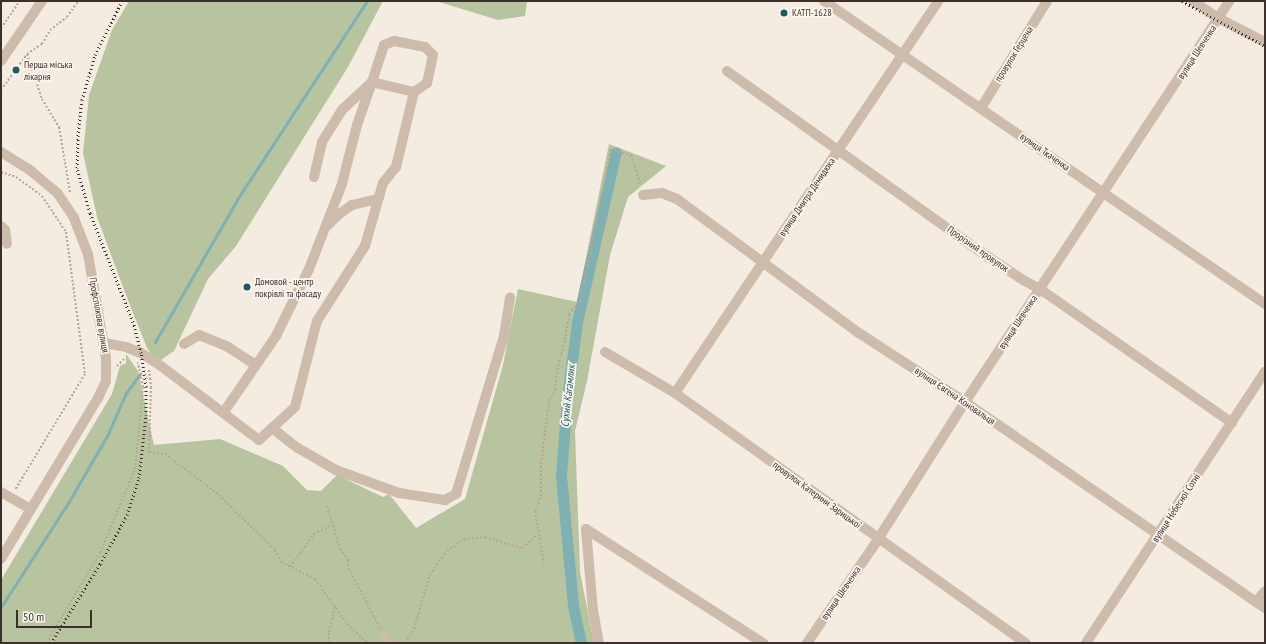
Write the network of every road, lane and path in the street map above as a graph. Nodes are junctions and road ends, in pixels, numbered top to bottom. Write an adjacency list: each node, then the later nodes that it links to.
1 (20, 1): 10 (path)
2 (42, 1): 14 (street)
3 (78, 1): 12 (path)
4 (824, 1): 13 (street, вулиця Ткаченка)
5 (938, 1): 13 (street, вулиця Дмитра Демидюка)
6 (1047, 1): 19 (street, провулок Герцена)
7 (1193, 1): 9 (street)
8 (1229, 1): 9 (street, вулиця Шевченка)
9 (1218, 18): 11 (street); 24 (street, вулиця Шевченка)
10 (1, 28)
11 (1265, 42)
12 (27, 54): 17 (path); 26 (path)
13 (903, 55): 19 (street, вулиця Ткаченка); 21 (street, вулиця Дмитра Демидюка)
14 (1, 61)
15 (727, 71): 21 (street, Прорізний провулок)
16 (372, 82): 18 (street); 18 (street); 23 (street); 29 (street)
17 (1, 90)
18 (414, 92): 27 (street)
19 (981, 108): 24 (street, вулиця Ткаченка)
20 (1, 152): 35 (street, Профспілкова вулиця)
21 (838, 152): 31 (street, вулиця Дмитра Демидюка); 32 (street, Прорізний провулок)
22 (1, 172): 48 (path)
23 (314, 177)
24 (1104, 194): 32 (street, вулиця Шевченка); 34 (street, вулиця Ткаченка)
25 (643, 195): 31 (street, вулиця Євгена Коновальця); 52 (path)
26 (71, 196)
27 (378, 198): 29 (street); 46 (street)
28 (1, 226): 30 (street)
29 (324, 230): 40 (street)
30 (7, 244)
31 (763, 263): 42 (street, вулиця Дмитра Демидюка); 43 (street, вулиця Євгена Коновальця)
32 (1040, 289): 43 (street, вулиця Шевченка); 45 (street, Прорізний провулок)
33 (510, 297): 46 (street)
34 (1265, 304)
35 (104, 342): 38 (street); 50 (street, Профспілкова вулиця)
36 (184, 344): 40 (street)
37 (605, 352): 42 (street, провулок Катерини Зарицької)
38 (148, 357): 44 (street); 57 (path)
39 (138, 362): 63 (path)
40 (256, 365): 44 (street)
41 (1265, 372): 45 (street, вулиця Небесної Сотні)
42 (675, 393): 54 (street, провулок Катерини Зарицької)
43 (965, 402): 53 (street, вулиця Євгена Коновальця); 54 (street, вулиця Шевченка)
44 (223, 413): 46 (street)
45 (1232, 423): 53 (street, вулиця Небесної Сотні)
46 (272, 428)
47 (1, 492): 48 (street)
48 (11, 498): 50 (street)
49 (327, 506): 51 (path)
50 (30, 509): 55 (street, Профспілкова вулиця)
51 (332, 524): 57 (path); 62 (path)
52 (538, 534): 56 (path); 66 (path)
53 (1158, 535): 59 (street, вулиця Євгена Коновальця); 71 (street, вулиця Небесної Сотні)
54 (878, 539): 69 (street, вулиця Шевченка); 70 (street, провулок Катерини Зарицької)
55 (1, 559)
56 (544, 564)
57 (290, 567): 60 (path)
58 (1265, 591): 59 (street)
59 (1256, 602): 61 (street, вулиця Євгена Коновальця)
60 (335, 607): 64 (path); 65 (path)
61 (1265, 608)
62 (386, 640)
63 (46, 643)
64 (329, 643)
65 (367, 643)
66 (405, 643)
67 (599, 643): 68 (street)
68 (763, 643)
69 (807, 643)
70 (1026, 643)
71 (1086, 643)

